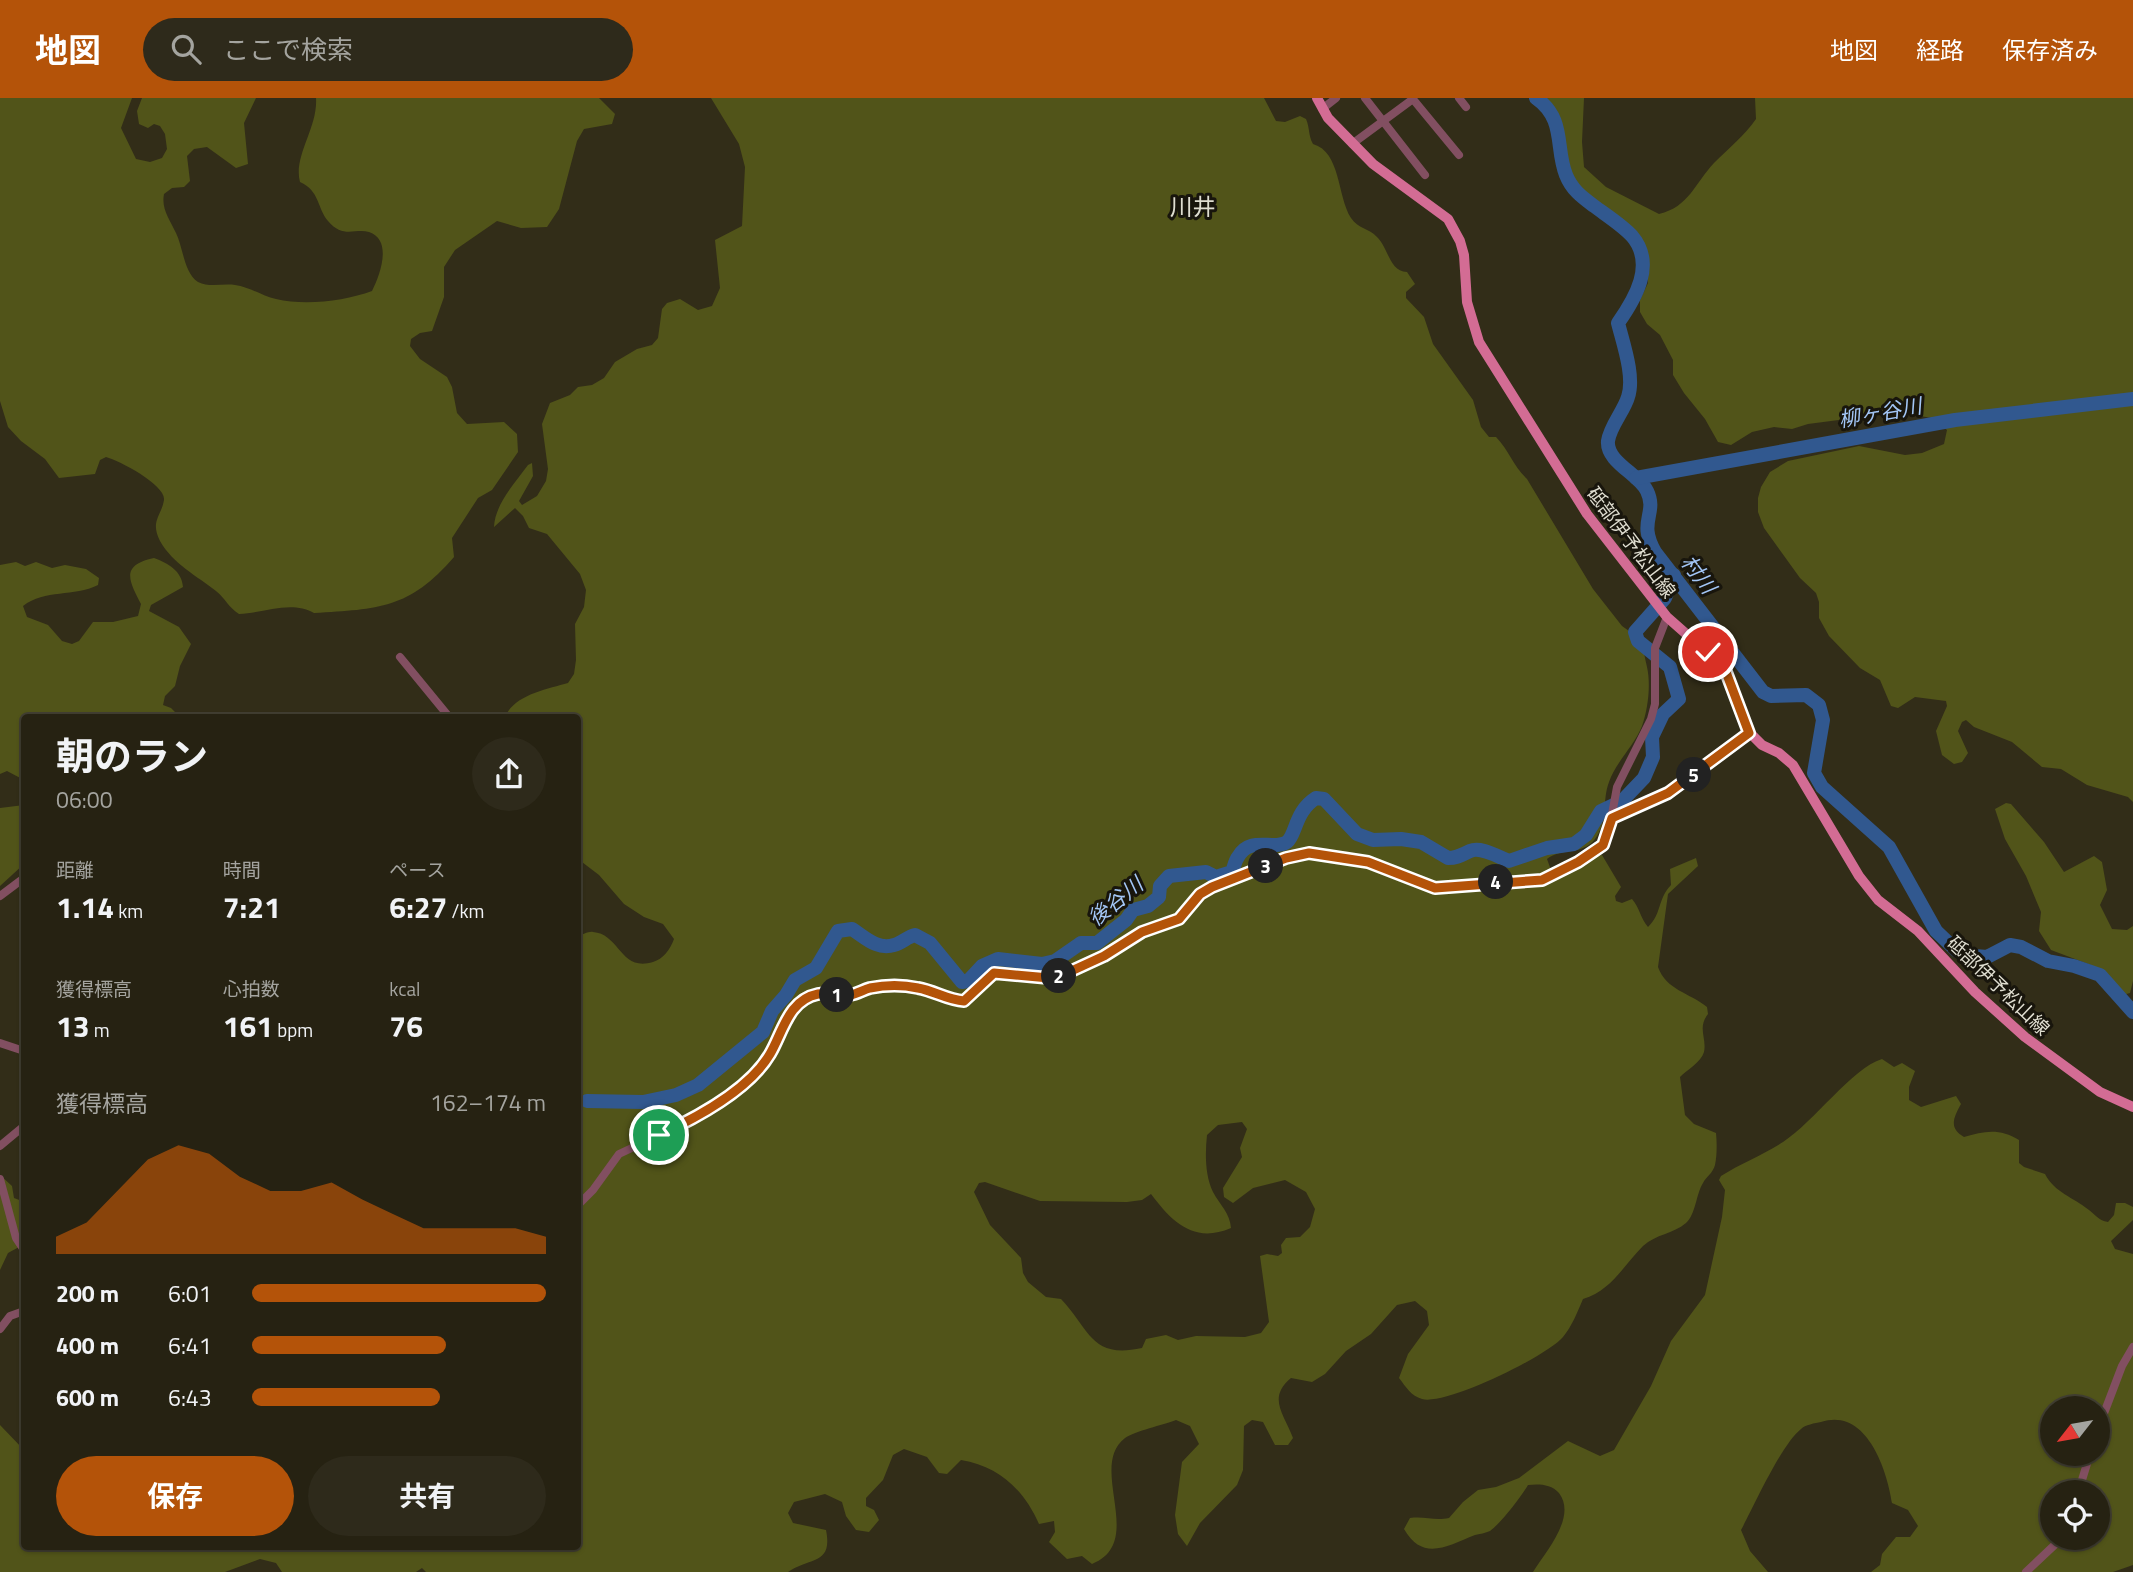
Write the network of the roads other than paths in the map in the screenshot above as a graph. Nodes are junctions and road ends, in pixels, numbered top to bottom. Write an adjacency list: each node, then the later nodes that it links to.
1 (1317, 98): 7 (main road, 砥部伊予松山線)
2 (1336, 98): 7 (street)
3 (1365, 98): 8 (street)
4 (1413, 98): 8 (street); 10 (street)
5 (1459, 98): 6 (street)
6 (1466, 107)
7 (1322, 109): 9 (main road, 砥部伊予松山線)
8 (1384, 121): 9 (street); 11 (street)
9 (1352, 144): 12 (main road, 砥部伊予松山線)
10 (1459, 155)
11 (1425, 175)
12 (1667, 617): 15 (main road, 砥部伊予松山線); 16 (street)
13 (400, 657): 14 (street)
14 (447, 714)
15 (1749, 733): 16 (street); 21 (main road, 砥部伊予松山線)
16 (1612, 818): 25 (street)
17 (21, 880): 18 (street)
18 (0, 896)
19 (0, 1043): 20 (street)
20 (21, 1050)
21 (2133, 1107)
22 (21, 1128): 23 (street)
23 (0, 1146)
24 (0, 1179): 26 (street)
25 (581, 1202)
26 (21, 1246)
27 (21, 1312): 28 (street)
28 (0, 1329)
29 (2133, 1347): 30 (street)
30 (2110, 1398)
31 (2049, 1550): 32 (street)
32 (2026, 1572)

